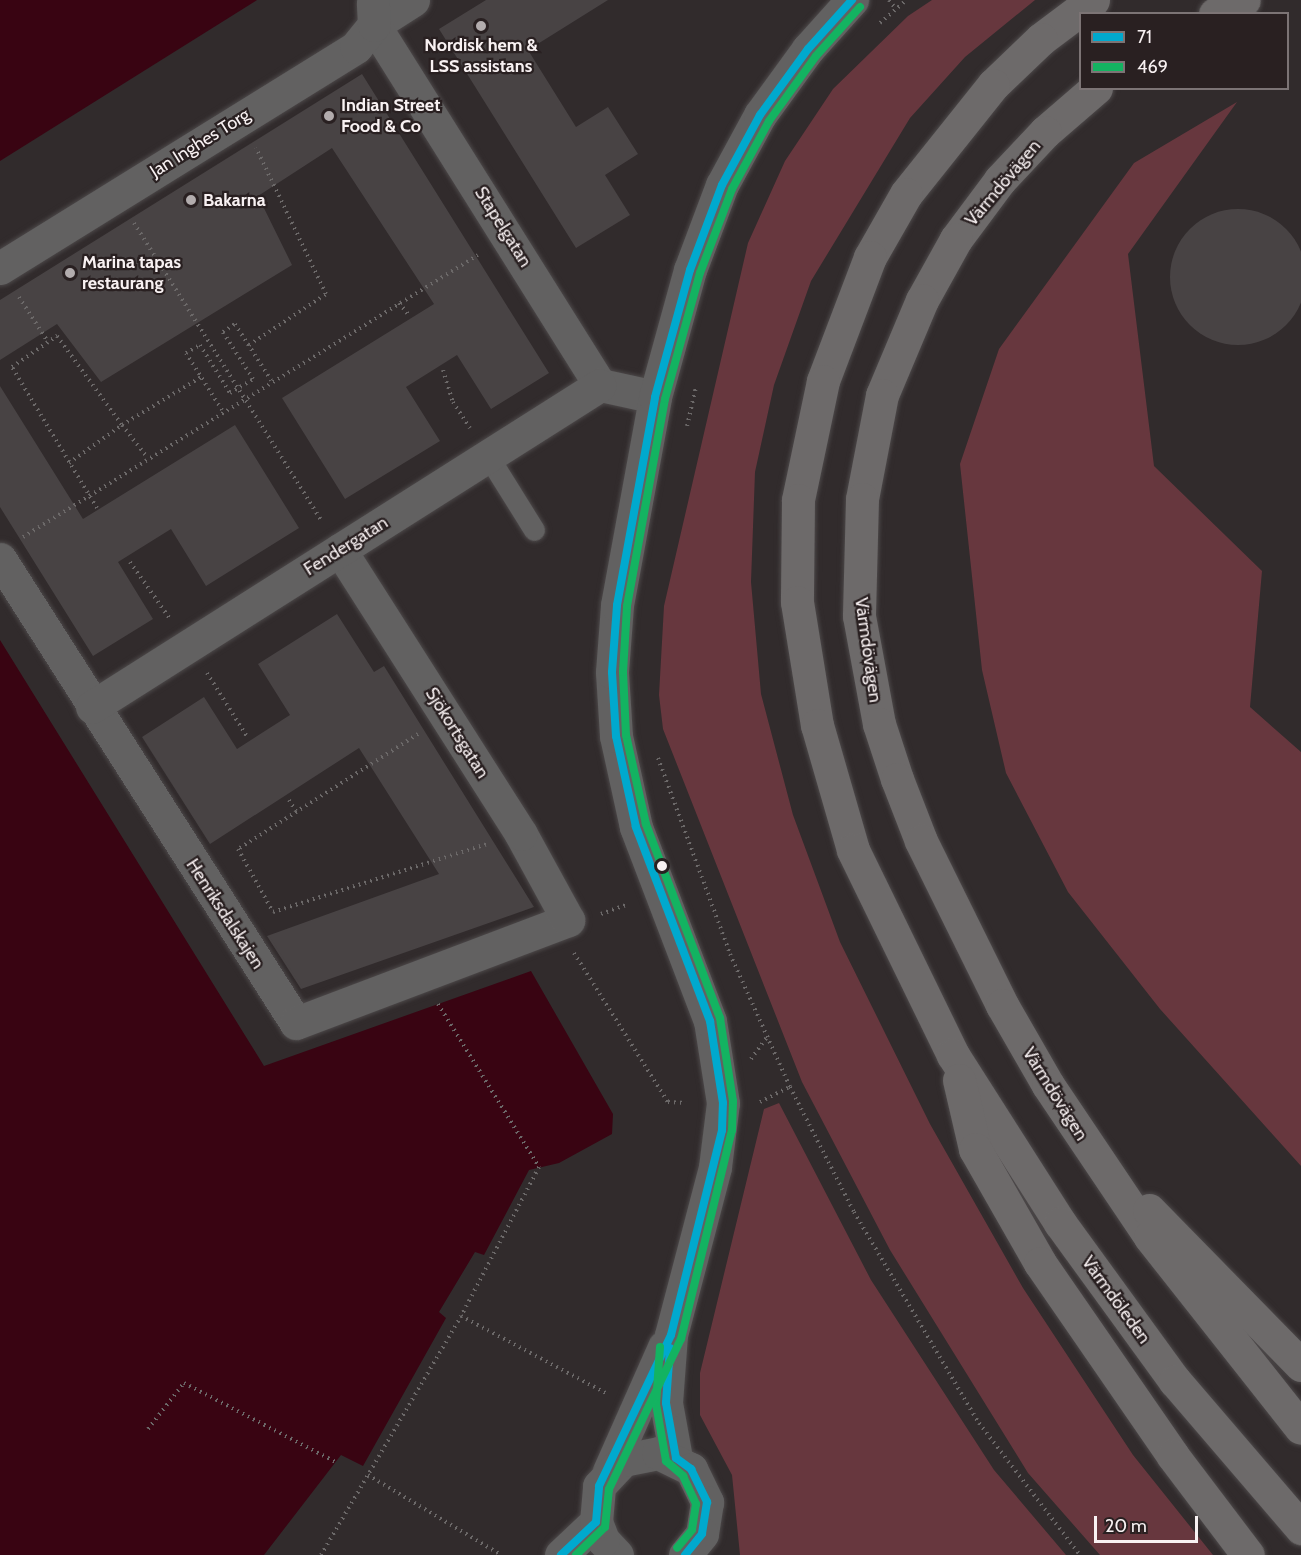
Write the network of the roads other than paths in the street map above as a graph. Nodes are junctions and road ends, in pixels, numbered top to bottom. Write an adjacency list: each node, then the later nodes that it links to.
1 (413, 0): 5 (street, Jan Inghes Torg)
2 (852, 0): 10 (street)
3 (1093, 0): 17 (main road)
4 (1244, 0): 6 (main road)
5 (374, 12): 8 (street, Jan Inghes Torg); 9 (street, Stapelgatan)
6 (1219, 12)
7 (1094, 90): 18 (main road, Värmdövägen)
8 (8, 279)
9 (600, 385): 10 (street); 11 (street, Fendergatan)
10 (655, 397): 19 (street)
11 (488, 456): 12 (lane); 14 (street, Fendergatan)
12 (534, 530)
13 (10, 549): 15 (street, Henriksdalskajen)
14 (340, 550): 15 (street, Fendergatan); 16 (street, Sjökortsgatan)
15 (92, 707): 16 (street, Henriksdalskajen)
16 (568, 920)
17 (953, 1055): 25 (main road, Värmdöleden); 29 (main road)
18 (1098, 1161): 20 (main road); 21 (main road)
19 (670, 1335): 22 (street); 23 (street)
20 (1301, 1365)
21 (1301, 1428)
22 (676, 1458): 23 (street); 26 (street)
23 (609, 1471): 24 (street)
24 (596, 1522): 27 (street); 28 (street)
25 (1301, 1528)
26 (700, 1548)
27 (561, 1555)
28 (617, 1555)
29 (1248, 1555)

